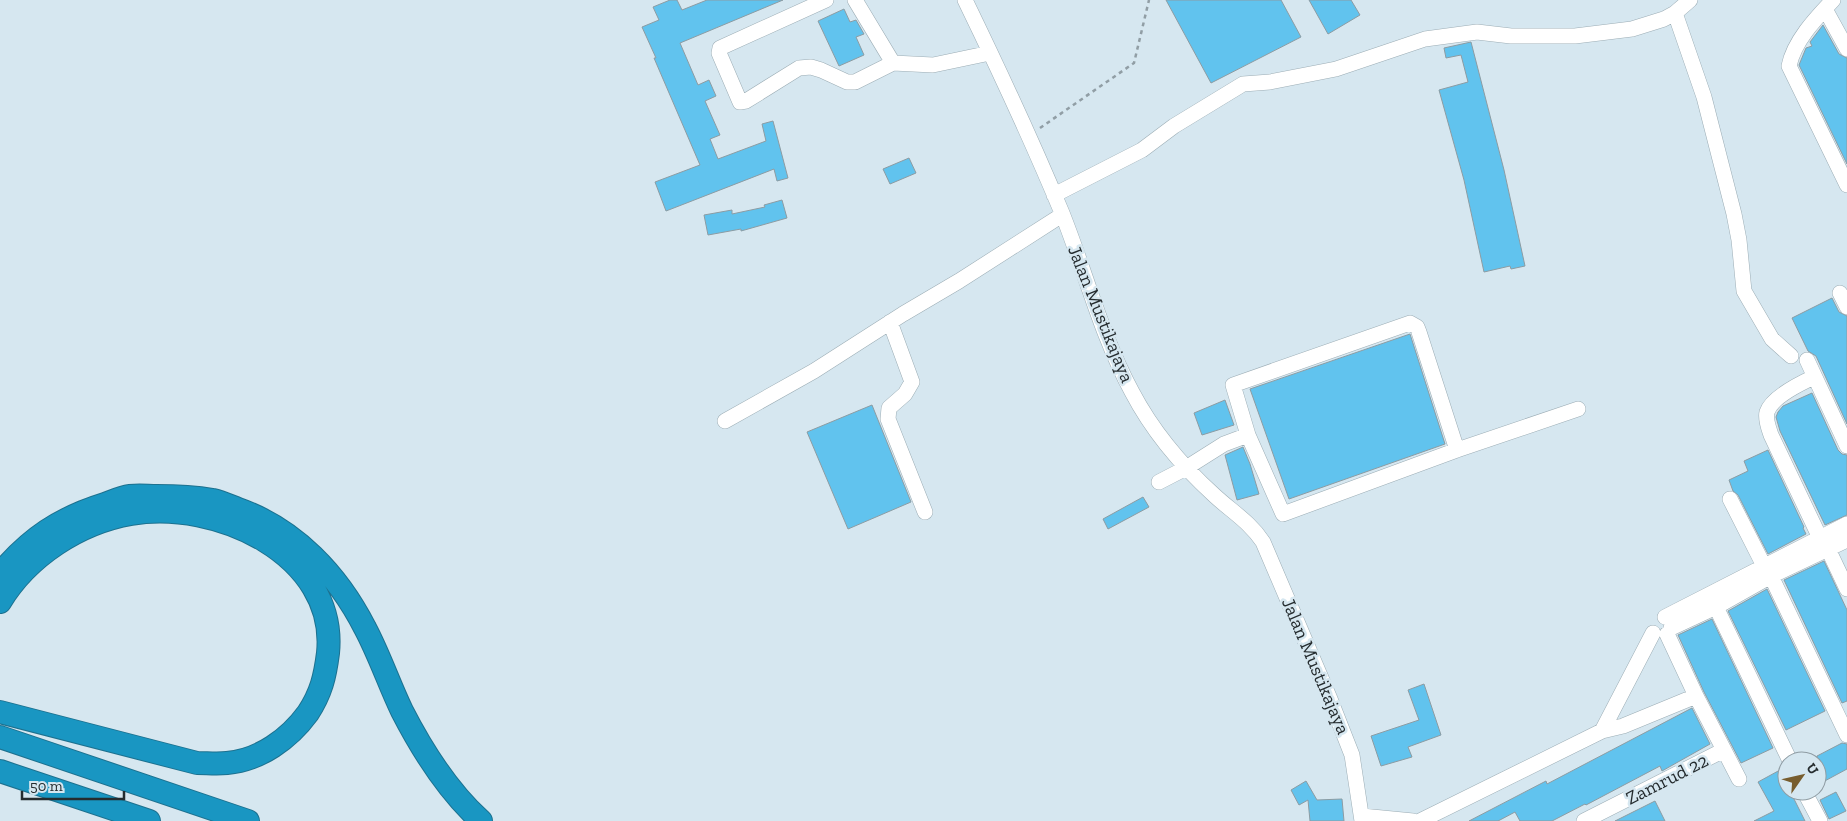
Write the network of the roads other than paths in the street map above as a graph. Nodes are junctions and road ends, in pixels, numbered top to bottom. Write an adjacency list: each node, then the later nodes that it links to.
1 (826, 0): 9 (street)
2 (855, 0): 9 (street)
3 (965, 0): 8 (street, Jalan Mustikajaya)
4 (1690, 0): 6 (street)
5 (1829, 4): 7 (street); 10 (street)
6 (1675, 13): 11 (street); 16 (street)
7 (1847, 49)
8 (990, 53): 9 (street); 11 (street, Jalan Mustikajaya)
9 (893, 63)
10 (1847, 185)
11 (1054, 195): 12 (street, Jalan Mustikajaya)
12 (1062, 215): 15 (street); 24 (street, Jalan Mustikajaya)
13 (1840, 293): 14 (street)
14 (1847, 307)
15 (890, 322): 20 (street); 27 (street)
16 (1791, 356)
17 (1807, 360): 18 (street)
18 (1814, 377): 22 (street); 30 (street)
19 (1578, 409): 23 (street)
20 (725, 421)
21 (1248, 435): 23 (street); 23 (street); 24 (street)
22 (1847, 446)
23 (1457, 450)
24 (1186, 468): 25 (street); 47 (street, Jalan Mustikajaya)
25 (1159, 482)
26 (1730, 499): 31 (street)
27 (925, 512)
28 (1847, 524): 30 (street)
29 (1847, 540): 30 (street)
30 (1824, 544): 31 (street); 33 (street)
31 (1767, 571): 35 (street); 36 (street); 40 (street)
32 (0, 574): 50 (highway)
33 (1847, 589)
34 (0, 602): 38 (highway)
35 (1716, 607): 36 (street); 43 (street)
36 (1664, 628): 37 (street); 39 (street)
37 (1696, 696): 39 (street); 42 (street)
38 (0, 712)
39 (1602, 730): 52 (street)
40 (1847, 735)
41 (0, 737): 49 (highway)
42 (1724, 750): 45 (street); 53 (street, Zamrud 22)
43 (1785, 751)
44 (0, 771): 48 (highway)
45 (1738, 779)
46 (1809, 801): 54 (street)
47 (1362, 819): 51 (street)
48 (149, 821)
49 (248, 821)
50 (481, 821)
51 (1413, 821)
52 (1420, 821)
53 (1584, 821)
54 (1820, 821)

